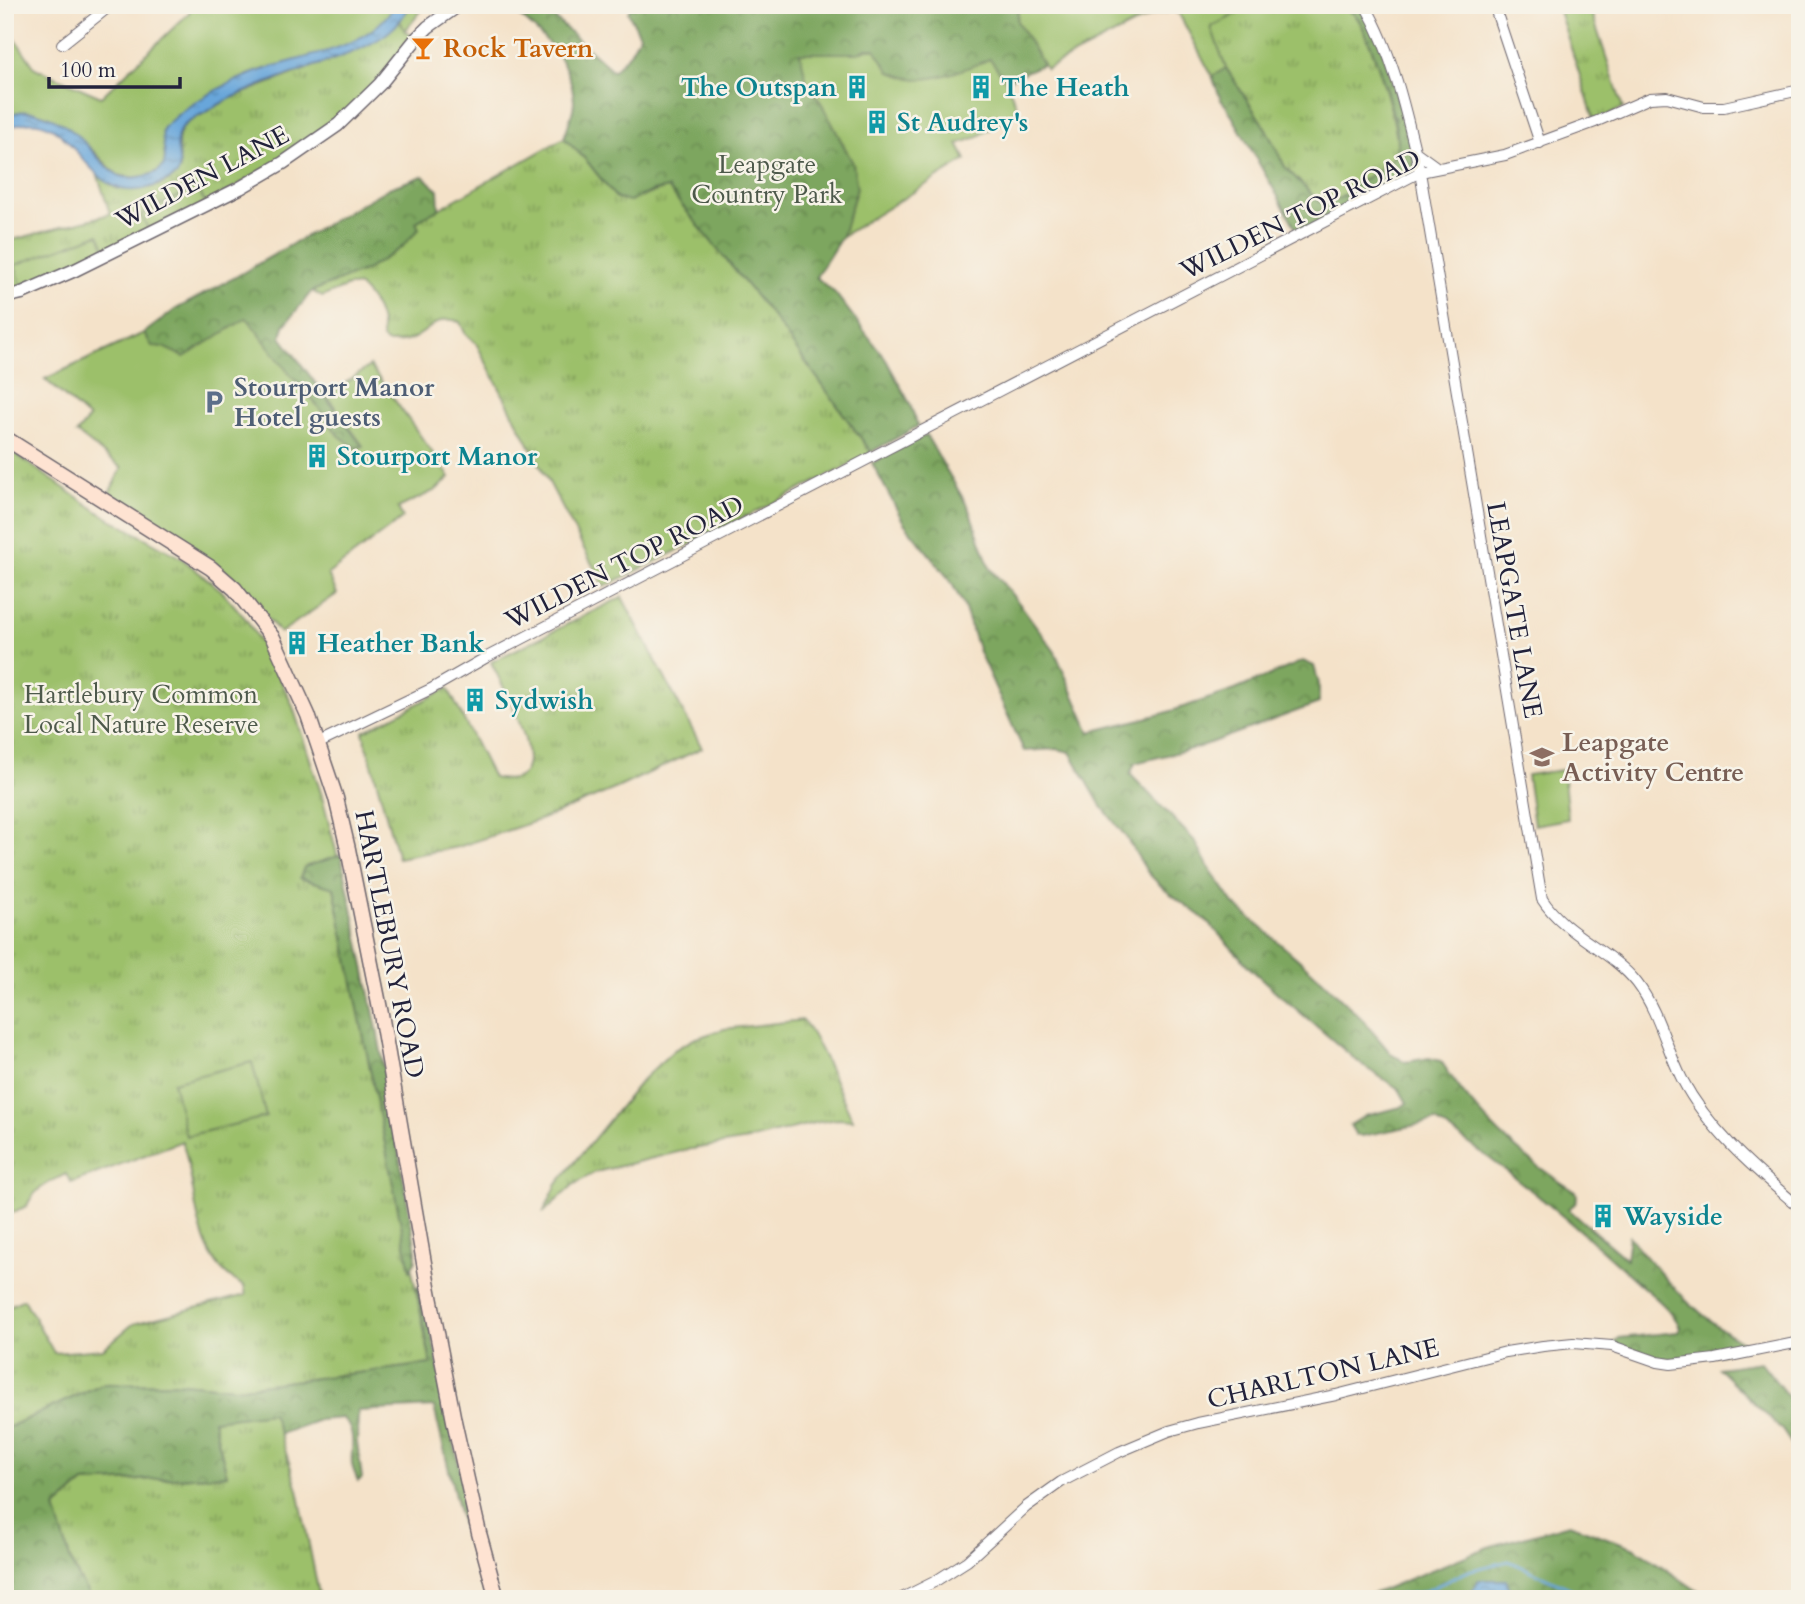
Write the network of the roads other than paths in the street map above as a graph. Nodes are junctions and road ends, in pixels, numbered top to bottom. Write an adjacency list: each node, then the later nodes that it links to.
1 (111, 5): 6 (street)
2 (459, 5): 13 (street, WILDEN LANE)
3 (1365, 5): 10 (street, LEAPGATE LANE)
4 (1494, 5): 9 (street)
5 (68, 25): 6 (street)
6 (75, 34): 7 (street)
7 (62, 44)
8 (1800, 90): 9 (street, WILDEN TOP ROAD)
9 (1540, 143): 11 (street, WILDEN TOP ROAD)
10 (1416, 152): 11 (street); 12 (street, LEAPGATE LANE)
11 (1438, 168): 12 (street, WILDEN TOP ROAD)
12 (1420, 172): 15 (street, WILDEN TOP ROAD); 16 (street, LEAPGATE LANE)
13 (5, 297)
14 (5, 438): 15 (main road, HARTLEBURY ROAD)
15 (319, 743): 18 (main road, HARTLEBURY ROAD)
16 (1800, 1208)
17 (1800, 1342): 19 (street, CHARLTON LANE)
18 (497, 1599)
19 (900, 1599)

